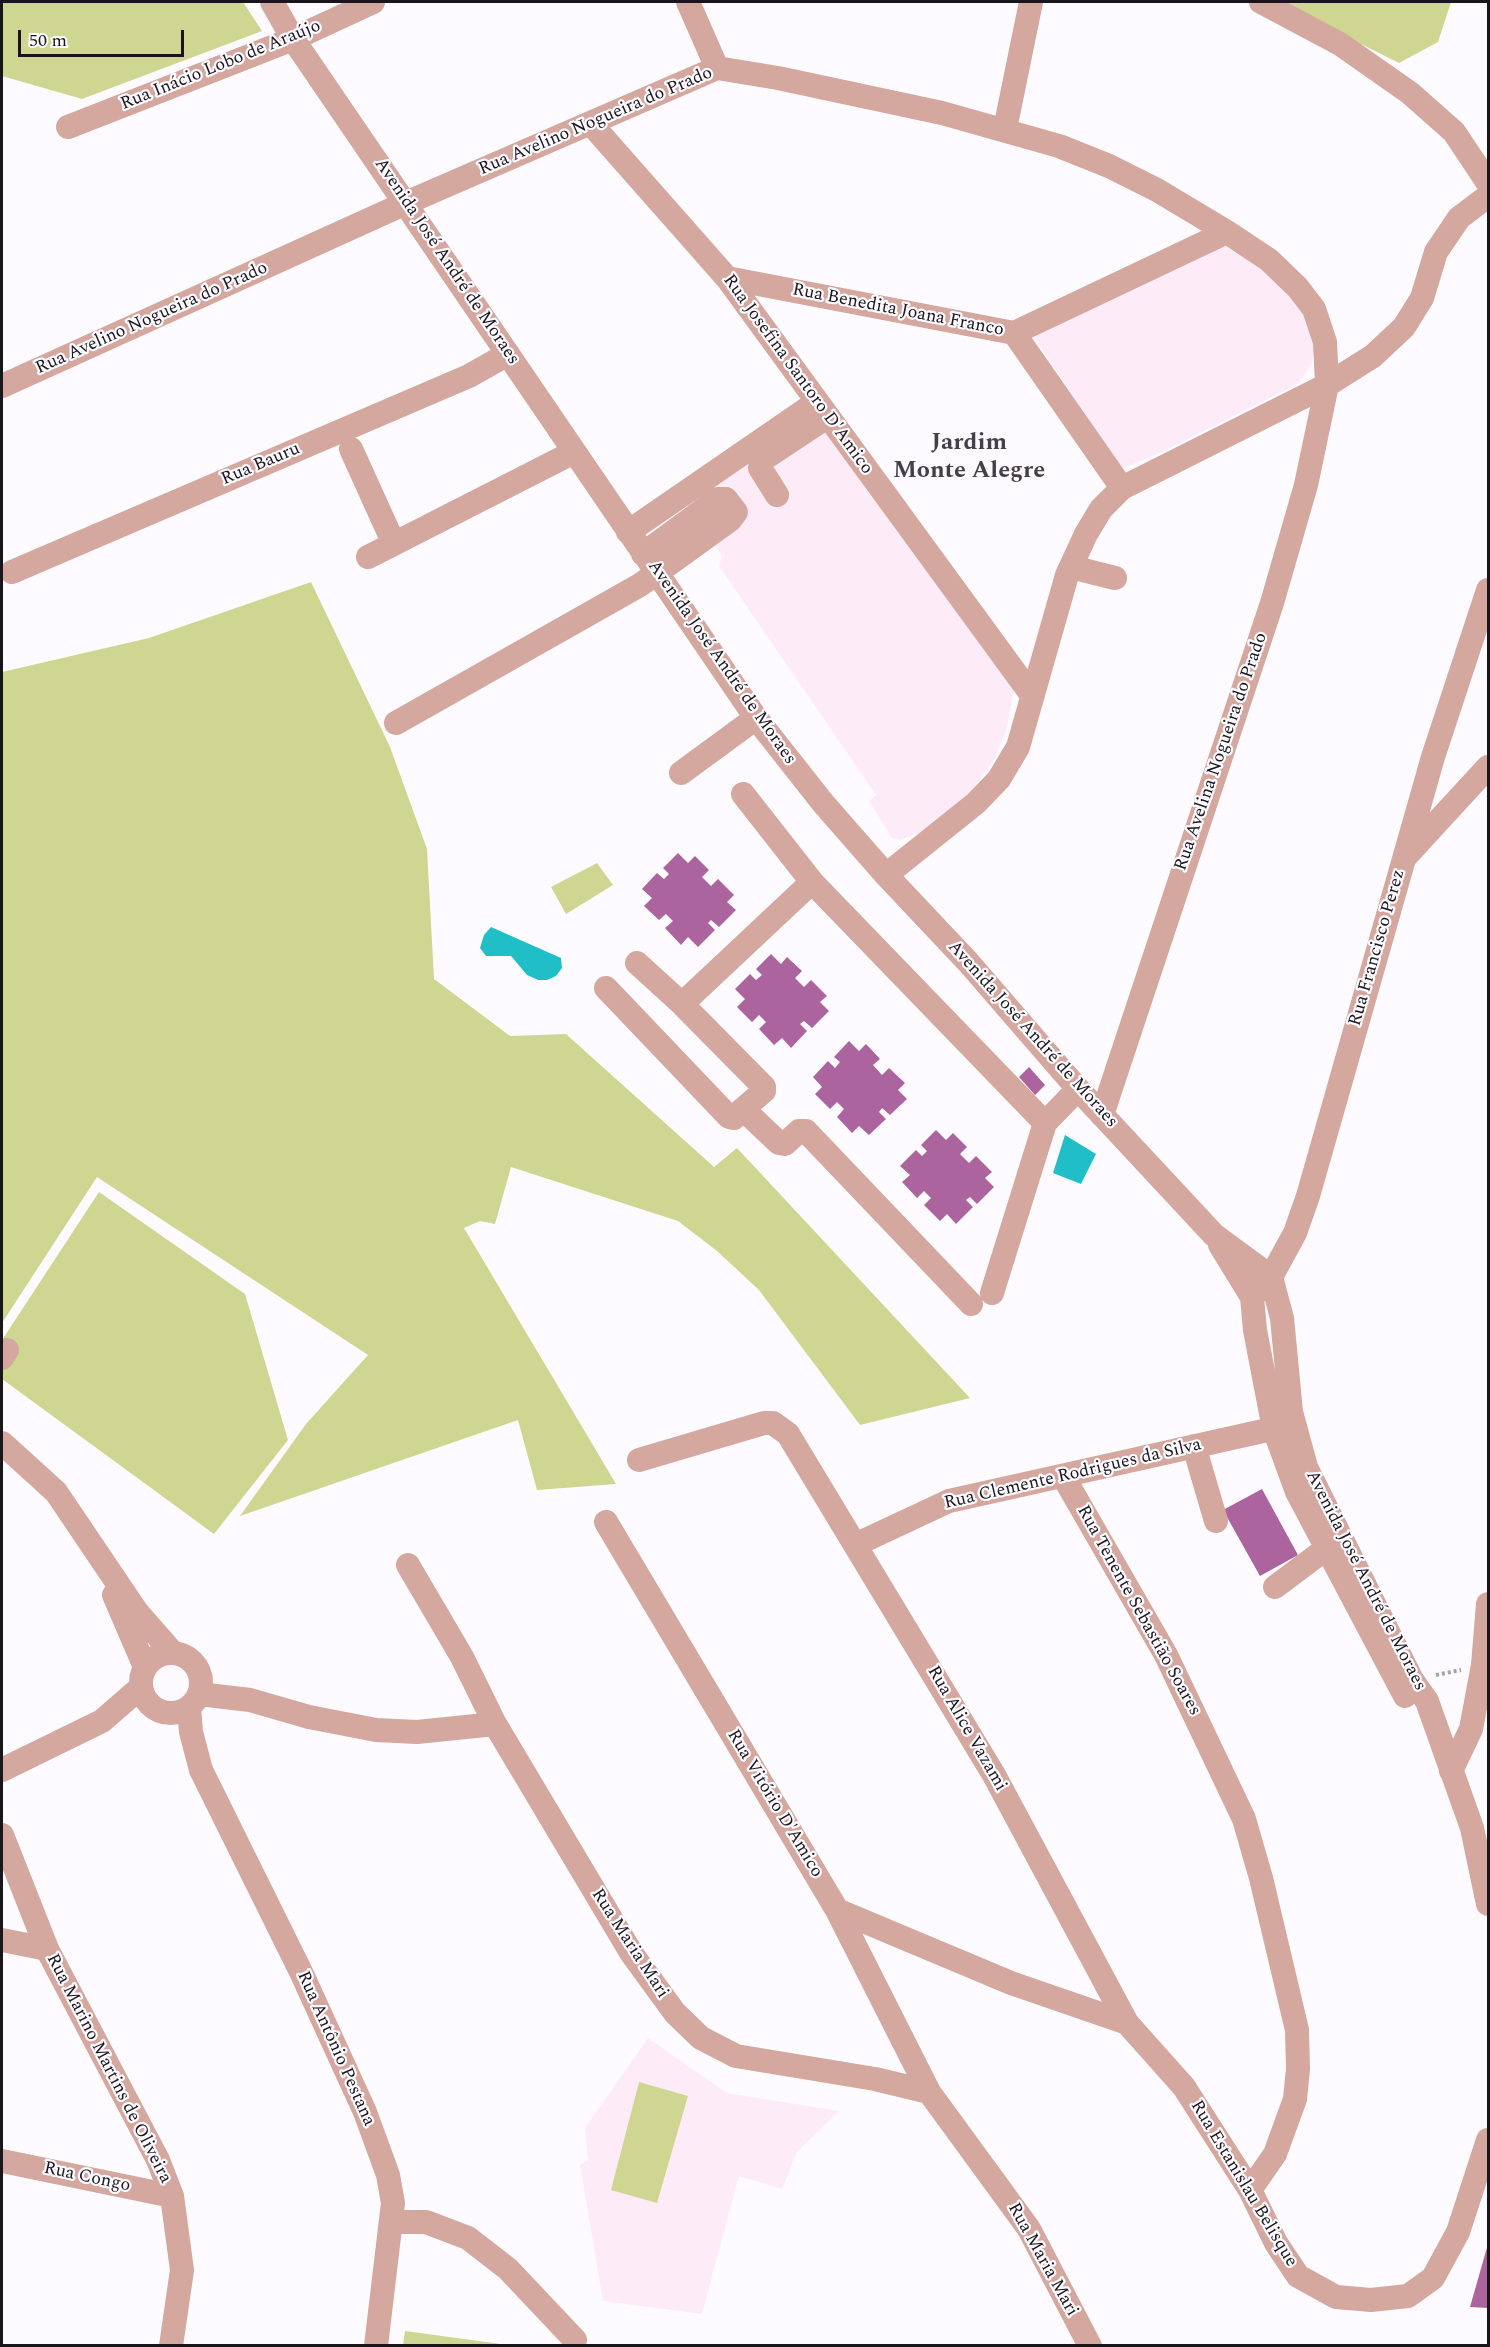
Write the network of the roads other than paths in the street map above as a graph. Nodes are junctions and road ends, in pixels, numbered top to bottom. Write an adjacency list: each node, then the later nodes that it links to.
1 (272, 2): 6 (street, Avenida José André de Moraes)
2 (373, 2): 6 (street, Rua Inácio Lobo de Araújo)
3 (688, 2): 7 (street)
4 (1031, 2): 10 (street)
5 (1262, 2): 11 (street)
6 (293, 39): 9 (street, Rua Inácio Lobo de Araújo); 13 (street, Avenida José André de Moraes)
7 (717, 68): 8 (street, Rua Avelino Nogueira do Prado); 10 (street, Rua Avelino Nogueira do Prado)
8 (592, 125): 13 (street, Rua Avelino Nogueira do Prado); 15 (street, Rua Josefina Santoro D'Amico)
9 (68, 127)
10 (1005, 129): 14 (street, Rua Avelino Nogueira do Prado)
11 (1488, 183)
12 (1488, 196): 18 (street)
13 (406, 203): 17 (street, Avenida José André de Moraes); 19 (street, Rua Avelino Nogueira do Prado)
14 (1227, 232): 16 (street, Rua Benedita Joana Franco); 18 (street, Rua Avelino Nogueira do Prado)
15 (727, 278): 16 (street, Rua Benedita Joana Franco); 20 (street, Rua Josefina Santoro D'Amico)
16 (1014, 333): 23 (street)
17 (508, 354): 22 (street, Avenida José André de Moraes); 30 (street, Rua Bauru)
18 (1327, 385): 23 (street); 48 (street, Rua Avelina Nogueira do Prado)
19 (2, 387)
20 (822, 410): 24 (street); 25 (street); 34 (street, Rua Josefina Santoro D'Amico)
21 (351, 449): 26 (street)
22 (574, 452): 25 (street, Avenida José André de Moraes); 26 (street)
23 (1122, 488): 29 (street)
24 (777, 495)
25 (628, 532): 27 (street, Avenida José André de Moraes)
26 (394, 544): 28 (street)
27 (644, 554): 31 (street, Avenida José André de Moraes); 31 (street)
28 (368, 557)
29 (1071, 567): 32 (street); 34 (street)
30 (12, 572)
31 (657, 574): 35 (street, Avenida José André de Moraes); 36 (street)
32 (1115, 578)
33 (1488, 590): 40 (street, Rua Francisco Perez)
34 (1031, 694): 41 (street)
35 (756, 718): 38 (street); 41 (street, Avenida José André de Moraes)
36 (396, 723)
37 (1488, 767): 40 (street)
38 (681, 773)
39 (743, 794): 42 (street)
40 (1403, 859): 51 (street, Rua Francisco Perez)
41 (886, 875): 46 (street, Avenida José André de Moraes)
42 (812, 882): 45 (street); 49 (street)
43 (636, 963): 45 (street)
44 (606, 988): 47 (street)
45 (682, 1004): 47 (street)
46 (1078, 1089): 48 (street, Avenida José André de Moraes); 49 (street)
47 (743, 1109): 54 (street)
48 (1102, 1115): 50 (street, Avenida José André de Moraes)
49 (1045, 1123): 52 (street)
50 (1214, 1235): 51 (street, Avenida José André de Moraes); 53 (street, Avenida José André de Moraes)
51 (1271, 1277): 53 (street, Rua Francisco Perez); 55 (street, Avenida José André de Moraes)
52 (992, 1293)
53 (1252, 1297): 55 (street, Avenida José André de Moraes)
54 (971, 1304)
55 (1284, 1426): 57 (street, Rua Clemente Rodrigues da Silva); 64 (street, Avenida José André de Moraes); 74 (street, Avenida José André de Moraes)
56 (2, 1443): 63 (street)
57 (1194, 1446): 59 (street, Rua Clemente Rodrigues da Silva); 60 (street)
58 (639, 1460): 62 (street, Rua Alice Vazami)
59 (1063, 1476): 62 (street, Rua Clemente Rodrigues da Silva); 87 (street, Rua Tenente Sebastião Soares)
60 (1216, 1521)
61 (606, 1522): 80 (street, Rua Vitório D'Amico)
62 (856, 1544): 83 (street, Rua Alice Vazami)
63 (93, 1546): 68 (street); 69 (street)
64 (1327, 1548): 66 (street); 74 (street, Avenida José André de Moraes)
65 (408, 1565): 73 (street, Rua Maria Mari)
66 (1275, 1587)
67 (1488, 1604): 77 (street)
68 (171, 1652): 69 (street); 70 (street)
69 (143, 1677): 71 (street); 72 (street)
70 (196, 1692): 71 (street); 73 (street); 76 (street, Rua Antônio Pestana)
71 (161, 1711): 72 (street); 76 (street, Rua Antônio Pestana)
72 (102, 1721): 75 (street)
73 (495, 1724): 84 (street, Rua Maria Mari)
74 (1439, 1740): 77 (street, Avenida José André de Moraes)
75 (2, 1770)
76 (201, 1770): 89 (street, Rua Antônio Pestana)
77 (1451, 1771): 79 (street, Avenida José André de Moraes)
78 (2, 1835): 82 (street, Rua Marino Martins de Oliveira)
79 (1488, 1904)
80 (837, 1910): 83 (street, Rua Estanislau Belisque); 84 (street, Rua Vitório D'Amico)
81 (2, 1940): 82 (street)
82 (47, 1949): 88 (street, Rua Marino Martins de Oliveira)
83 (1127, 2023): 87 (street, Rua Estanislau Belisque)
84 (929, 2092): 93 (street, Rua Maria Mari)
85 (1488, 2140): 87 (street, Rua Estanislau Belisque)
86 (2, 2161): 88 (street, Rua Congo)
87 (1250, 2190)
88 (172, 2196): 91 (street, Rua Marino Martins de Oliveira)
89 (391, 2222): 90 (street); 92 (street, Rua Antônio Pestana)
90 (575, 2340)
91 (171, 2346)
92 (376, 2346)
93 (1089, 2346)

